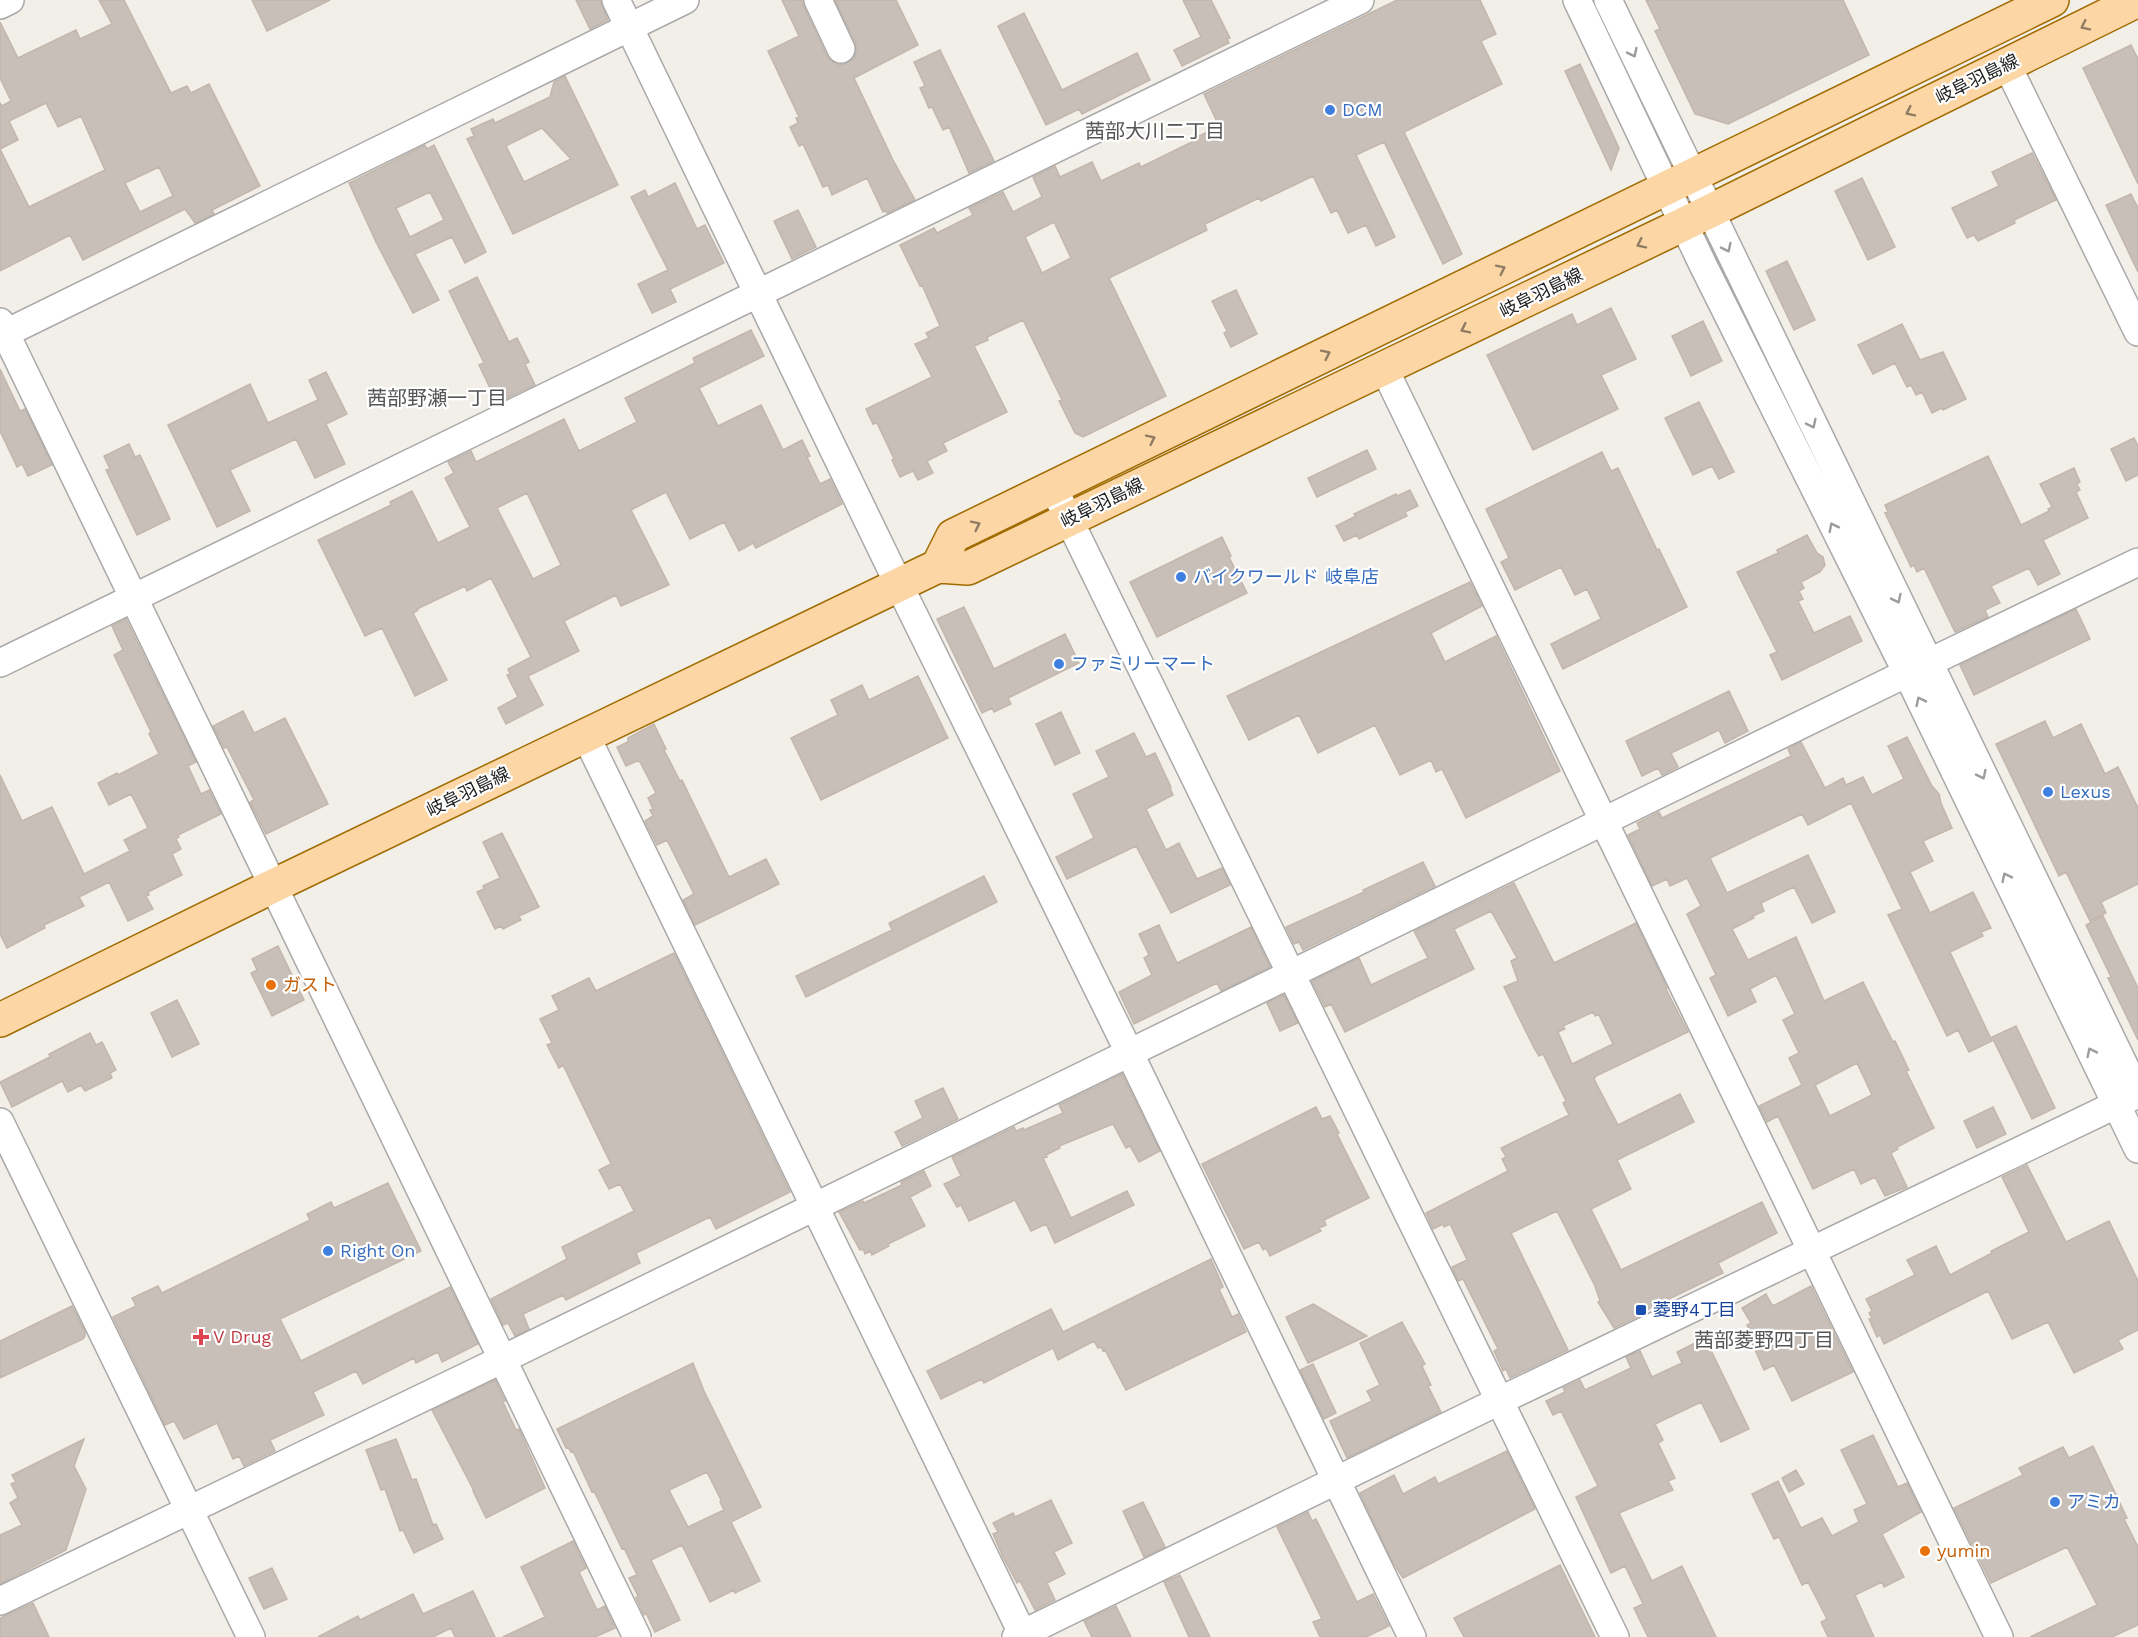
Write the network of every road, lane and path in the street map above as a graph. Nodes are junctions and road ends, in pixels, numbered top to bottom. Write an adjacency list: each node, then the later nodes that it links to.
1 (10, 0): 10 (street)
2 (616, 0): 11 (street)
3 (685, 0): 11 (street)
4 (818, 0): 12 (street)
5 (1360, 0): 16 (street)
6 (1577, 0): 14 (street)
7 (1608, 0): 14 (street, one-way to 14)
8 (2052, 0): 14 (main road, 岐阜羽島線)
9 (2138, 0): 13 (main road, 岐阜羽島線, one-way to 13)
10 (0, 5)
11 (629, 27): 16 (street); 17 (street)
12 (842, 49)
13 (2007, 64): 15 (main road, 岐阜羽島線, one-way to 15); 18 (street)
14 (1680, 182): 15 (street); 20 (main road, 岐阜羽島線, one-way to 14)
15 (1697, 217): 19 (main road, 岐阜羽島線, one-way to 19); 27 (street)
16 (758, 293): 24 (street); 25 (street)
17 (2, 330): 25 (street)
18 (2138, 332)
19 (1384, 368): 21 (main road, 岐阜羽島線); 29 (street)
20 (1053, 487): 21 (street); 23 (main road, 岐阜羽島線, one-way to 20)
21 (1069, 519): 23 (main road, 岐阜羽島線); 31 (street)
22 (2138, 562): 27 (street)
23 (938, 566): 24 (main road, 岐阜羽島線)
24 (899, 585): 28 (main road, 岐阜羽島線); 33 (street)
25 (134, 598): 26 (street); 30 (street)
26 (0, 663)
27 (1917, 668): 29 (street); 34 (street)
28 (586, 736): 30 (main road, 岐阜羽島線); 37 (street)
29 (1605, 821): 31 (street); 38 (street)
30 (273, 886): 32 (main road, 岐阜羽島線); 39 (street)
31 (1290, 975): 33 (street); 40 (street)
32 (0, 1020)
33 (1129, 1052): 37 (street); 41 (street)
34 (2133, 1097): 36 (street); 38 (street)
35 (0, 1122): 42 (street)
36 (2138, 1149)
37 (816, 1206): 39 (street); 44 (street)
38 (1813, 1250): 40 (street); 49 (street)
39 (503, 1359): 42 (street); 47 (street)
40 (1499, 1401): 41 (street); 48 (street)
41 (1336, 1480): 44 (street); 45 (street)
42 (190, 1509): 43 (street); 46 (street)
43 (0, 1602)
44 (1021, 1636)
45 (1410, 1636)
46 (251, 1637)
47 (637, 1637)
48 (1615, 1637)
49 (1999, 1637)

